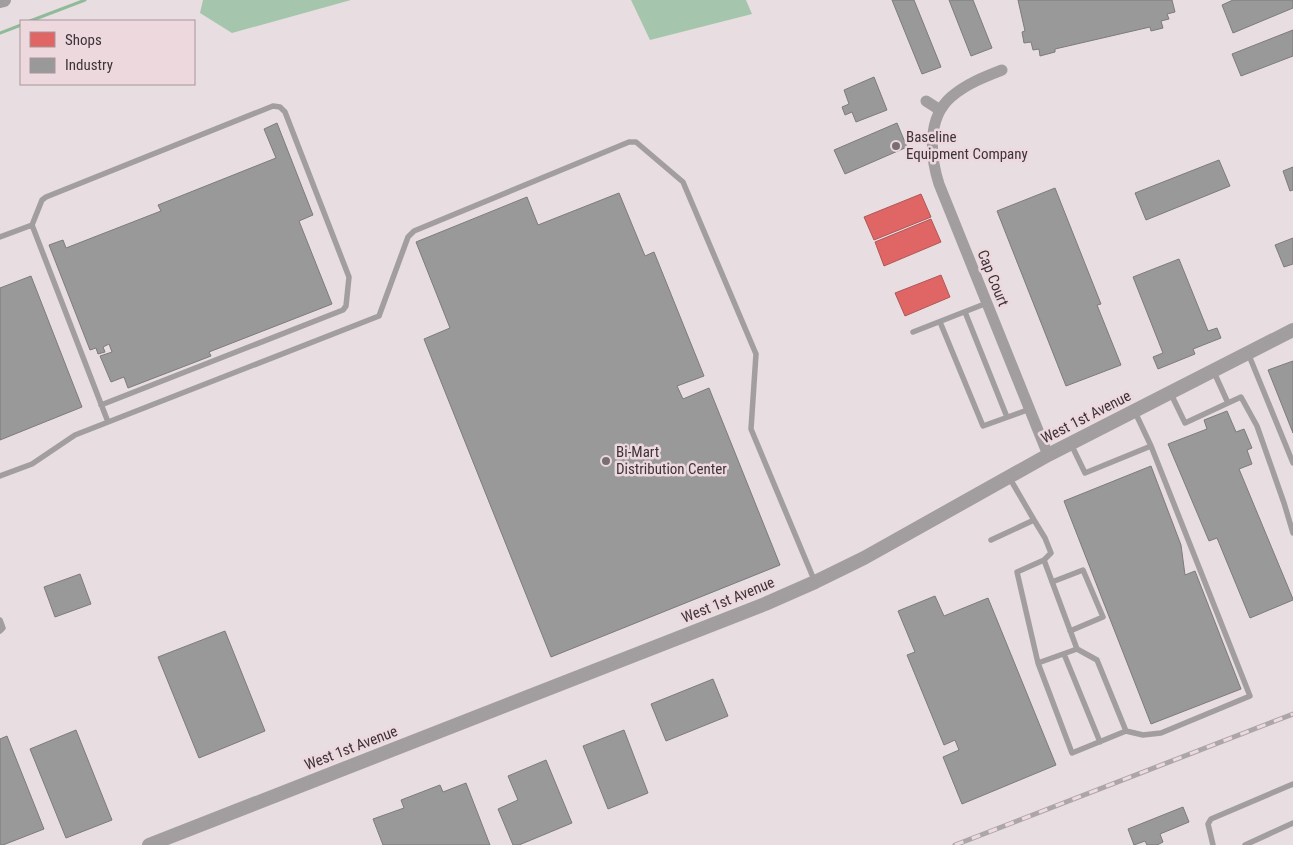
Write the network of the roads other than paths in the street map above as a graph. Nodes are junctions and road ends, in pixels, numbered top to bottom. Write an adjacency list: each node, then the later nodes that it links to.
1 (4, 0): 2 (street)
2 (0, 1)
3 (1002, 70): 5 (street, Cap Court)
4 (926, 102): 5 (street)
5 (940, 110): 8 (street, Cap Court)
6 (32, 225): 7 (lane); 17 (lane); 17 (lane)
7 (0, 237)
8 (987, 303): 9 (lane); 18 (street, Cap Court)
9 (965, 312): 10 (lane); 20 (lane)
10 (940, 322): 12 (lane); 20 (lane)
11 (1293, 330): 13 (street, West 1st Avenue)
12 (913, 332)
13 (1248, 353): 14 (street, West 1st Avenue); 25 (lane)
14 (1213, 370): 15 (street, West 1st Avenue); 16 (lane)
15 (1170, 392): 16 (lane); 19 (street, West 1st Avenue)
16 (1228, 402): 29 (lane)
17 (101, 405): 21 (lane)
18 (1030, 408): 20 (lane); 24 (street, Cap Court)
19 (1134, 410): 22 (street, West 1st Avenue); 23 (lane)
20 (1007, 417)
21 (108, 422): 26 (lane); 32 (lane)
22 (1071, 443): 23 (lane); 24 (street, West 1st Avenue)
23 (1151, 446): 40 (lane)
24 (1048, 455): 27 (street, West 1st Avenue)
25 (1293, 463)
26 (0, 476)
27 (1009, 476): 28 (lane); 32 (street, West 1st Avenue)
28 (1034, 520): 30 (lane); 31 (lane)
29 (1293, 533)
30 (991, 540)
31 (1044, 560): 33 (lane); 39 (lane)
32 (815, 582): 44 (street, West 1st Avenue)
33 (1052, 582): 36 (lane); 36 (lane)
34 (0, 620): 35 (lane)
35 (0, 631)
36 (1070, 631): 37 (lane)
37 (1076, 649): 38 (lane); 40 (lane)
38 (1064, 654): 39 (lane); 41 (lane)
39 (1038, 663): 41 (lane)
40 (1126, 731): 41 (lane)
41 (1100, 742)
42 (1293, 784): 45 (lane)
43 (1293, 823): 46 (lane)
44 (149, 845)
45 (1213, 845)
46 (1245, 845)

